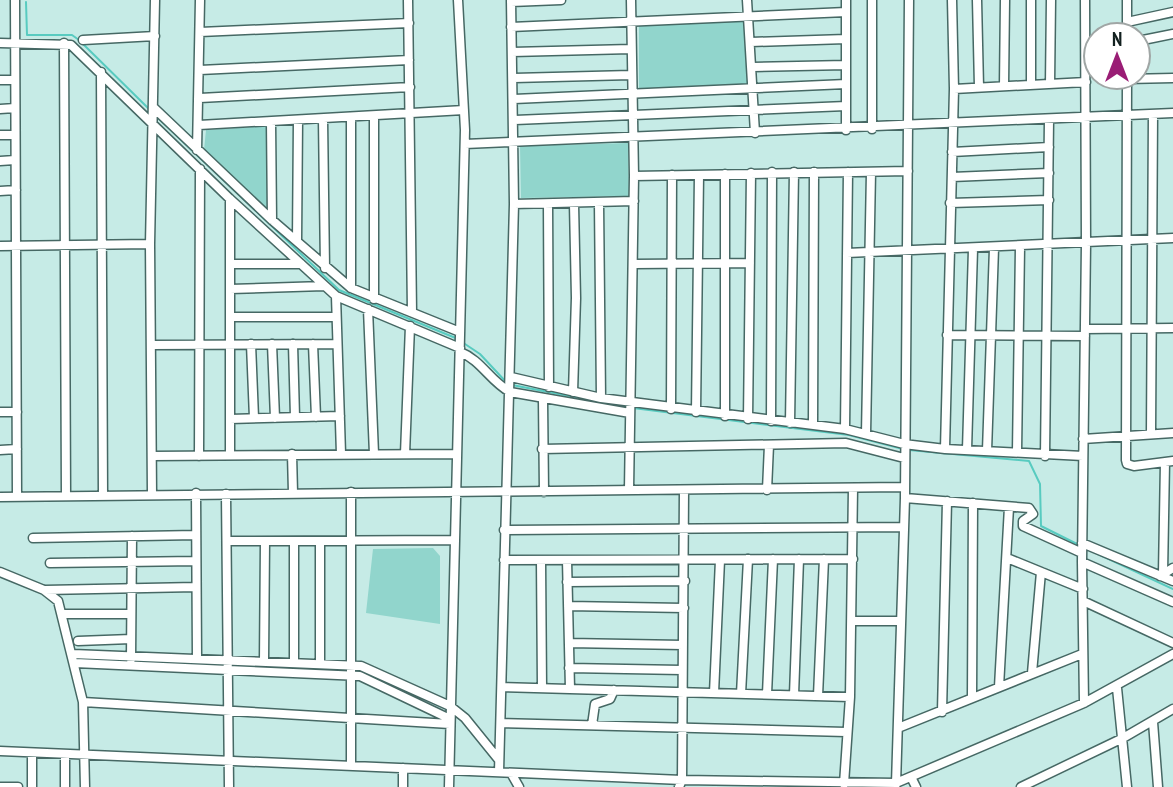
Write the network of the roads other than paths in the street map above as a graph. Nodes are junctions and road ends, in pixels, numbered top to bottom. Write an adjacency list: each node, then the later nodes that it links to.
1 (15, 0): 37 (street)
2 (155, 0): 31 (street)
3 (200, 0): 29 (street)
4 (408, 0): 26 (street)
5 (458, 0): 71 (street)
6 (561, 0): 19 (street)
7 (631, 0): 27 (street)
8 (747, 0): 22 (street)
9 (846, 0): 20 (street)
10 (872, 0): 89 (street)
11 (909, 0): 88 (street)
12 (952, 0): 60 (street)
13 (977, 0): 59 (street)
14 (1005, 0): 56 (street)
15 (1031, 0): 55 (street)
16 (1051, 0): 53 (street)
17 (1085, 0): 23 (street)
18 (1127, 0): 24 (street)
19 (511, 1): 28 (street)
20 (846, 12): 22 (street); 33 (street)
21 (1173, 12): 25 (street)
22 (748, 17): 27 (street); 35 (street)
23 (1085, 21)
24 (1127, 21)
25 (1132, 21)
26 (409, 23): 29 (street); 41 (street)
27 (630, 24): 28 (street); 39 (street)
28 (511, 27): 40 (street)
29 (201, 32): 44 (street)
30 (1173, 34): 32 (street)
31 (155, 36): 34 (street); 67 (street)
32 (1152, 38)
33 (846, 39): 35 (street); 42 (street)
34 (83, 40)
35 (751, 42): 43 (street)
36 (0, 43): 37 (street)
37 (15, 43): 38 (street); 51 (street)
38 (64, 43): 45 (street); 131 (street)
39 (631, 49): 40 (street); 46 (street)
40 (512, 52): 47 (street)
41 (409, 60): 44 (street); 57 (street)
42 (846, 65): 43 (street); 54 (street)
43 (753, 67): 58 (street)
44 (200, 70): 64 (street)
45 (101, 72): 87 (street); 132 (street)
46 (631, 75): 47 (street); 63 (street)
47 (514, 78): 65 (street)
48 (1152, 78): 49 (street)
49 (1173, 78)
50 (0, 80): 51 (street)
51 (15, 80): 69 (street)
52 (1082, 82): 53 (street)
53 (1051, 84): 55 (street)
54 (846, 85): 58 (street); 66 (street)
55 (1031, 85): 56 (street)
56 (1004, 86): 59 (street)
57 (410, 87): 64 (street); 74 (street)
58 (754, 88): 63 (street); 70 (street)
59 (978, 88): 60 (street)
60 (954, 89): 86 (street)
61 (1086, 91): 79 (street)
62 (1127, 91): 77 (street)
63 (633, 95): 65 (street); 76 (street)
64 (200, 98): 85 (street)
65 (514, 99): 82 (street)
66 (846, 106): 70 (street); 90 (street)
67 (153, 107): 87 (street); 98 (street)
68 (0, 108): 69 (street)
69 (15, 108): 93 (street)
70 (755, 108): 76 (street); 91 (street)
71 (464, 110): 74 (street); 96 (street)
72 (1173, 113): 73 (street)
73 (1153, 114): 77 (street); 128 (street)
74 (411, 115): 75 (street); 159 (street)
75 (374, 116): 78 (street); 157 (street)
76 (634, 116): 82 (street); 94 (street)
77 (1126, 116): 79 (street); 129 (street)
78 (351, 117): 80 (street); 154 (street)
79 (1085, 118): 83 (street); 134 (street)
80 (323, 119): 81 (street); 152 (street)
81 (298, 120): 84 (street); 130 (street)
82 (515, 120): 95 (street)
83 (1049, 120): 86 (street); 97 (street)
84 (271, 122): 85 (street); 126 (street)
85 (199, 125): 98 (street)
86 (953, 125): 88 (street); 99 (street)
87 (153, 126): 102 (street); 133 (street)
88 (910, 127): 89 (street); 103 (street)
89 (872, 129): 90 (street)
90 (846, 130): 91 (street)
91 (755, 132): 94 (street)
92 (0, 135): 93 (street)
93 (15, 135): 100 (street)
94 (634, 137): 95 (street); 114 (street)
95 (515, 142): 96 (street); 123 (street)
96 (465, 144): 166 (street)
97 (1049, 147): 99 (street); 110 (street)
98 (197, 150): 126 (street)
99 (952, 152): 115 (street)
100 (15, 160): 101 (street); 116 (street)
101 (0, 161)
102 (200, 169): 118 (street); 173 (street)
103 (908, 171): 107 (street); 142 (street)
104 (794, 172): 105 (street); 109 (street); 202 (street)
105 (814, 172): 106 (street); 203 (street)
106 (848, 172): 107 (street); 143 (street)
107 (871, 172): 144 (street)
108 (751, 173): 109 (street); 111 (street); 146 (street)
109 (772, 173): 201 (street)
110 (1049, 173): 115 (street); 120 (street)
111 (725, 174): 113 (street); 145 (street)
112 (672, 175): 113 (street); 114 (street); 150 (street)
113 (699, 175): 151 (street)
114 (635, 176): 119 (street)
115 (952, 177): 122 (street)
116 (16, 190): 117 (street); 136 (street)
117 (0, 191)
118 (230, 199): 147 (street); 148 (street)
119 (634, 201): 121 (street); 149 (street)
120 (1049, 201): 122 (street); 137 (street)
121 (599, 203): 125 (street); 185 (street)
122 (950, 203): 140 (street)
123 (514, 204): 124 (street); 182 (street)
124 (548, 204): 125 (street); 183 (street)
125 (574, 204): 184 (street)
126 (272, 220): 130 (street)
127 (1173, 238): 128 (street)
128 (1150, 239): 129 (street); 165 (street)
129 (1125, 240): 134 (street); 164 (street)
130 (298, 241): 152 (street)
131 (64, 244): 132 (street); 136 (street); 246 (street)
132 (101, 244): 133 (street); 247 (street)
133 (150, 244): 180 (street)
134 (1086, 244): 137 (street); 167 (street)
135 (0, 246): 136 (street)
136 (16, 246): 189 (street)
137 (1048, 246): 138 (street); 172 (street)
138 (1020, 247): 139 (street); 171 (street)
139 (994, 248): 141 (street); 170 (street)
140 (948, 249): 141 (street); 142 (street); 168 (street)
141 (972, 249): 169 (street)
142 (908, 250): 144 (street); 210 (street)
143 (847, 253): 144 (street); 204 (street)
144 (869, 253): 206 (street)
145 (726, 263): 146 (street); 151 (street); 194 (street)
146 (750, 263): 200 (street)
147 (231, 264): 148 (street); 155 (street)
148 (301, 264): 153 (street)
149 (634, 264): 150 (street); 187 (street)
150 (673, 264): 151 (street); 188 (street)
151 (699, 264): 191 (street)
152 (325, 268): 154 (street)
153 (324, 286): 155 (street); 156 (street)
154 (351, 288): 157 (street)
155 (230, 289): 160 (street)
156 (336, 296): 158 (street); 161 (street)
157 (374, 299): 159 (street)
158 (369, 309): 162 (street); 222 (street)
159 (412, 312): 166 (street)
160 (230, 317): 161 (street); 174 (street)
161 (336, 317): 179 (street)
162 (410, 326): 181 (street); 223 (street)
163 (1173, 328): 165 (street)
164 (1125, 329): 165 (street); 167 (street); 208 (street)
165 (1150, 330): 207 (street)
166 (460, 332): 181 (street)
167 (1085, 332): 172 (street); 209 (street)
168 (947, 335): 169 (street); 215 (street)
169 (970, 335): 170 (street); 217 (street)
170 (993, 335): 171 (street); 218 (street)
171 (1018, 335): 172 (street); 219 (street)
172 (1047, 335): 228 (street)
173 (199, 344): 174 (street); 180 (street); 226 (street)
174 (229, 344): 175 (street); 199 (street)
175 (251, 344): 176 (street); 197 (street)
176 (272, 344): 177 (street); 198 (street)
177 (293, 344): 178 (street); 195 (street)
178 (313, 344): 179 (street); 196 (street)
179 (337, 344): 193 (street)
180 (151, 345): 225 (street)
181 (460, 350): 182 (street); 224 (street)
182 (510, 385): 183 (street); 186 (street); 242 (street)
183 (549, 387): 184 (street)
184 (573, 392): 185 (street)
185 (601, 398): 187 (street)
186 (543, 400): 192 (street); 214 (street)
187 (630, 403): 188 (street); 192 (street)
188 (671, 409): 191 (street)
189 (17, 411): 190 (street); 213 (street)
190 (0, 412)
191 (696, 412): 194 (street)
192 (630, 413): 212 (street)
193 (340, 416): 196 (street); 221 (street)
194 (725, 416): 200 (street)
195 (295, 417): 196 (street); 198 (street)
196 (316, 417)
197 (254, 418): 198 (street); 199 (street)
198 (275, 418)
199 (230, 419): 227 (street)
200 (748, 419): 201 (street)
201 (771, 421): 202 (street)
202 (790, 423): 203 (street)
203 (813, 425): 204 (street)
204 (845, 429): 206 (street)
205 (1173, 433): 207 (street)
206 (866, 434): 210 (street)
207 (1150, 434): 208 (street)
208 (1125, 436): 209 (street); 231 (street)
209 (1083, 439): 229 (street)
210 (904, 444): 215 (street); 230 (street)
211 (769, 445): 212 (street); 230 (street); 236 (street)
212 (630, 447): 214 (street); 234 (street)
213 (17, 449): 216 (street); 245 (street)
214 (542, 449): 238 (street)
215 (945, 449): 217 (street)
216 (0, 450)
217 (967, 450): 218 (street)
218 (987, 451): 219 (street)
219 (1017, 452): 228 (street)
220 (292, 454): 221 (street); 227 (street); 240 (street)
221 (341, 454): 222 (street)
222 (374, 454): 223 (street)
223 (405, 454): 224 (street)
224 (457, 454): 241 (street)
225 (152, 456): 226 (street); 243 (street)
226 (199, 456): 227 (street)
227 (230, 456)
228 (1045, 456): 229 (street)
229 (1083, 456): 266 (street)
230 (904, 458): 232 (street)
231 (1169, 461): 284 (street)
232 (904, 487): 233 (street); 249 (street)
233 (853, 488): 236 (street); 254 (street)
234 (629, 490): 235 (street); 238 (street)
235 (684, 490): 236 (street); 255 (street)
236 (767, 490)
237 (351, 492): 240 (street); 241 (street); 265 (street)
238 (544, 492): 242 (street)
239 (196, 493): 243 (street); 244 (street); 257 (street)
240 (293, 493): 244 (street)
241 (457, 493): 242 (street); 260 (street)
242 (504, 493): 256 (street)
243 (152, 494): 247 (street)
244 (226, 494): 261 (street)
245 (17, 496): 246 (street); 248 (street)
246 (66, 496): 247 (street)
247 (103, 496)
248 (0, 497)
249 (905, 498): 250 (street); 253 (street)
250 (947, 501): 251 (street); 339 (street)
251 (973, 503): 252 (street); 333 (street)
252 (1009, 507): 266 (street); 267 (street)
253 (904, 527): 254 (street); 299 (street)
254 (853, 528): 255 (street); 273 (street)
255 (686, 529): 256 (street); 275 (street)
256 (504, 530): 274 (street)
257 (196, 535): 258 (street); 276 (street)
258 (132, 536): 259 (street); 279 (street)
259 (33, 538)
260 (455, 540): 265 (street); 336 (street)
261 (229, 541): 262 (street); 309 (street)
262 (265, 541): 263 (street); 310 (street)
263 (294, 541): 264 (street); 312 (street)
264 (320, 541): 265 (street); 313 (street)
265 (351, 541): 314 (street)
266 (1082, 553): 284 (street); 290 (street); 293 (street)
267 (1007, 558): 282 (street); 321 (street)
268 (720, 559): 269 (street); 275 (street); 327 (street)
269 (748, 559): 270 (street); 328 (street)
270 (772, 559): 271 (street); 329 (street)
271 (799, 559): 272 (street); 330 (street)
272 (824, 559): 273 (street); 331 (street)
273 (853, 559): 298 (street)
274 (504, 560): 277 (street); 320 (street)
275 (686, 560): 278 (street); 285 (street)
276 (196, 561): 279 (street); 289 (street)
277 (541, 561): 278 (street); 322 (street)
278 (567, 561): 287 (street)
279 (132, 562): 280 (street); 288 (street)
280 (50, 563)
281 (1173, 568): 284 (street)
282 (1041, 572): 290 (street); 318 (street)
283 (1, 574): 291 (street)
284 (1161, 575): 286 (street)
285 (685, 580): 287 (street); 295 (street)
286 (1173, 581)
287 (567, 582): 294 (street)
288 (131, 587): 289 (street); 291 (street); 297 (street)
289 (196, 587): 307 (street)
290 (1083, 589): 292 (street)
291 (44, 590): 296 (street)
292 (1083, 601): 303 (street); 305 (street)
293 (1173, 602)
294 (568, 606): 295 (street); 302 (street)
295 (684, 608): 304 (street)
296 (63, 614): 297 (street); 308 (street)
297 (131, 614): 300 (street)
298 (852, 621): 299 (street); 332 (street)
299 (901, 621): 346 (street)
300 (131, 639): 301 (street); 311 (street)
301 (78, 641)
302 (569, 643): 304 (street); 315 (street)
303 (1173, 643)
304 (683, 645): 317 (street)
305 (1082, 653): 318 (street); 335 (street)
306 (1173, 654): 323 (street)
307 (197, 658): 309 (street); 311 (street)
308 (74, 659): 311 (street); 334 (street)
309 (228, 660): 310 (street); 316 (street)
310 (264, 660): 312 (street)
311 (131, 661): 316 (street)
312 (294, 662): 313 (street)
313 (320, 663): 314 (street)
314 (351, 665): 319 (street); 336 (street)
315 (569, 668): 317 (street); 324 (street)
316 (228, 669): 319 (street); 338 (street)
317 (682, 670): 326 (street)
318 (1032, 673): 321 (street)
319 (351, 675): 340 (street); 341 (street)
320 (502, 687): 322 (street); 343 (street)
321 (999, 687): 333 (street)
322 (542, 688): 324 (street)
323 (1116, 688): 335 (street); 348 (street)
324 (570, 689): 325 (street)
325 (614, 690): 326 (street); 344 (street)
326 (681, 692): 327 (street); 345 (street)
327 (714, 693): 328 (street)
328 (741, 694): 329 (street)
329 (767, 694): 330 (street)
330 (794, 695): 331 (street)
331 (818, 696): 332 (street)
332 (850, 697): 347 (street)
333 (972, 698): 339 (street)
334 (83, 702): 338 (street); 352 (street)
335 (1084, 703): 360 (street)
336 (450, 706): 341 (street); 353 (street)
337 (1173, 709): 342 (street)
338 (228, 710): 340 (street); 354 (street)
339 (942, 712): 346 (street)
340 (351, 718): 341 (street); 355 (street)
341 (450, 722): 357 (street)
342 (1153, 722): 348 (street); 376 (street)
343 (501, 723): 344 (street); 353 (street)
344 (592, 725): 345 (street)
345 (683, 727): 347 (street); 361 (street)
346 (898, 728): 363 (street)
347 (846, 732): 362 (street)
348 (1123, 738): 374 (street); 375 (street)
349 (0, 751): 350 (street)
350 (32, 753): 351 (street); 366 (street)
351 (65, 755): 352 (street); 367 (street)
352 (83, 755): 354 (street); 368 (street)
353 (499, 760): 358 (street)
354 (229, 761): 355 (street); 369 (street)
355 (351, 766): 356 (street)
356 (403, 768): 357 (street); 370 (street)
357 (450, 770): 358 (street); 371 (street)
358 (499, 772): 359 (street)
359 (511, 773): 361 (street); 372 (street)
360 (911, 776): 363 (street); 373 (street)
361 (680, 783): 362 (street)
362 (844, 784): 363 (street)
363 (896, 785)
364 (0, 787): 365 (street)
365 (18, 787)
366 (32, 787)
367 (65, 787)
368 (85, 787)
369 (229, 787)
370 (403, 787)
371 (449, 787)
372 (519, 787)
373 (916, 787)
374 (1021, 787)
375 (1127, 787)
376 (1158, 787)

